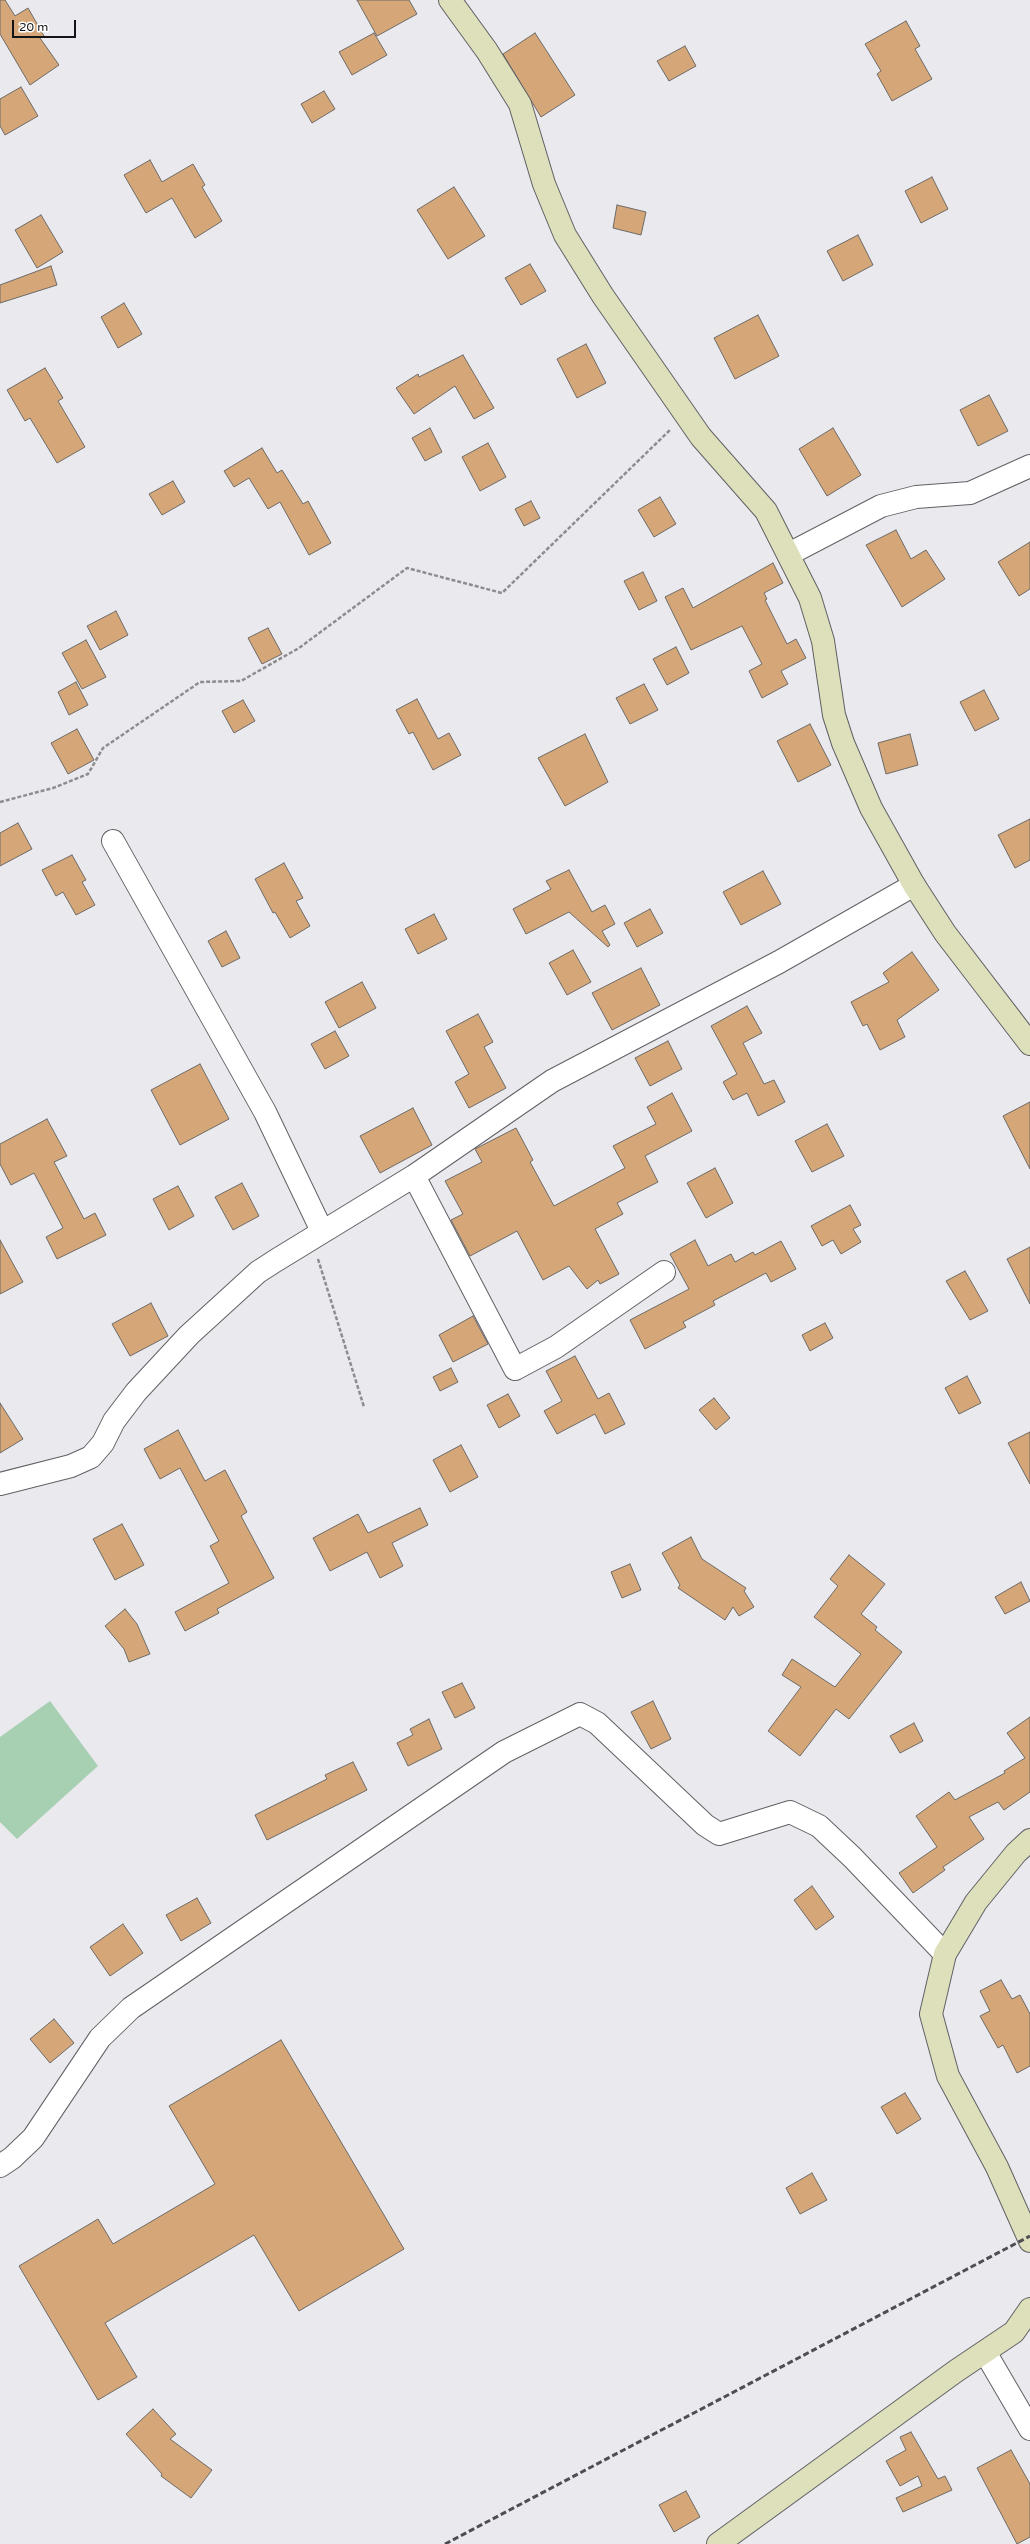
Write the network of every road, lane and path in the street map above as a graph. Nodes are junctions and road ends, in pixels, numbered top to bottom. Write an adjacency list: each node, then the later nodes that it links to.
1 (450, 0): 2 (street)
2 (686, 414): 4 (street); 5 (path)
3 (1030, 466): 4 (street)
4 (789, 554): 7 (street)
5 (0, 802)
6 (113, 841): 10 (street)
7 (914, 885): 8 (street); 9 (street)
8 (1030, 1044)
9 (414, 1176): 10 (street); 11 (street)
10 (316, 1234): 12 (path); 13 (street)
11 (664, 1272)
12 (364, 1407)
13 (0, 1484)
14 (1030, 1840): 15 (street)
15 (946, 1954): 16 (street); 17 (street)
16 (0, 2166)
17 (1030, 2241)
18 (1030, 2309): 19 (street)
19 (984, 2352): 20 (street); 21 (street)
20 (1030, 2429)
21 (718, 2544)

